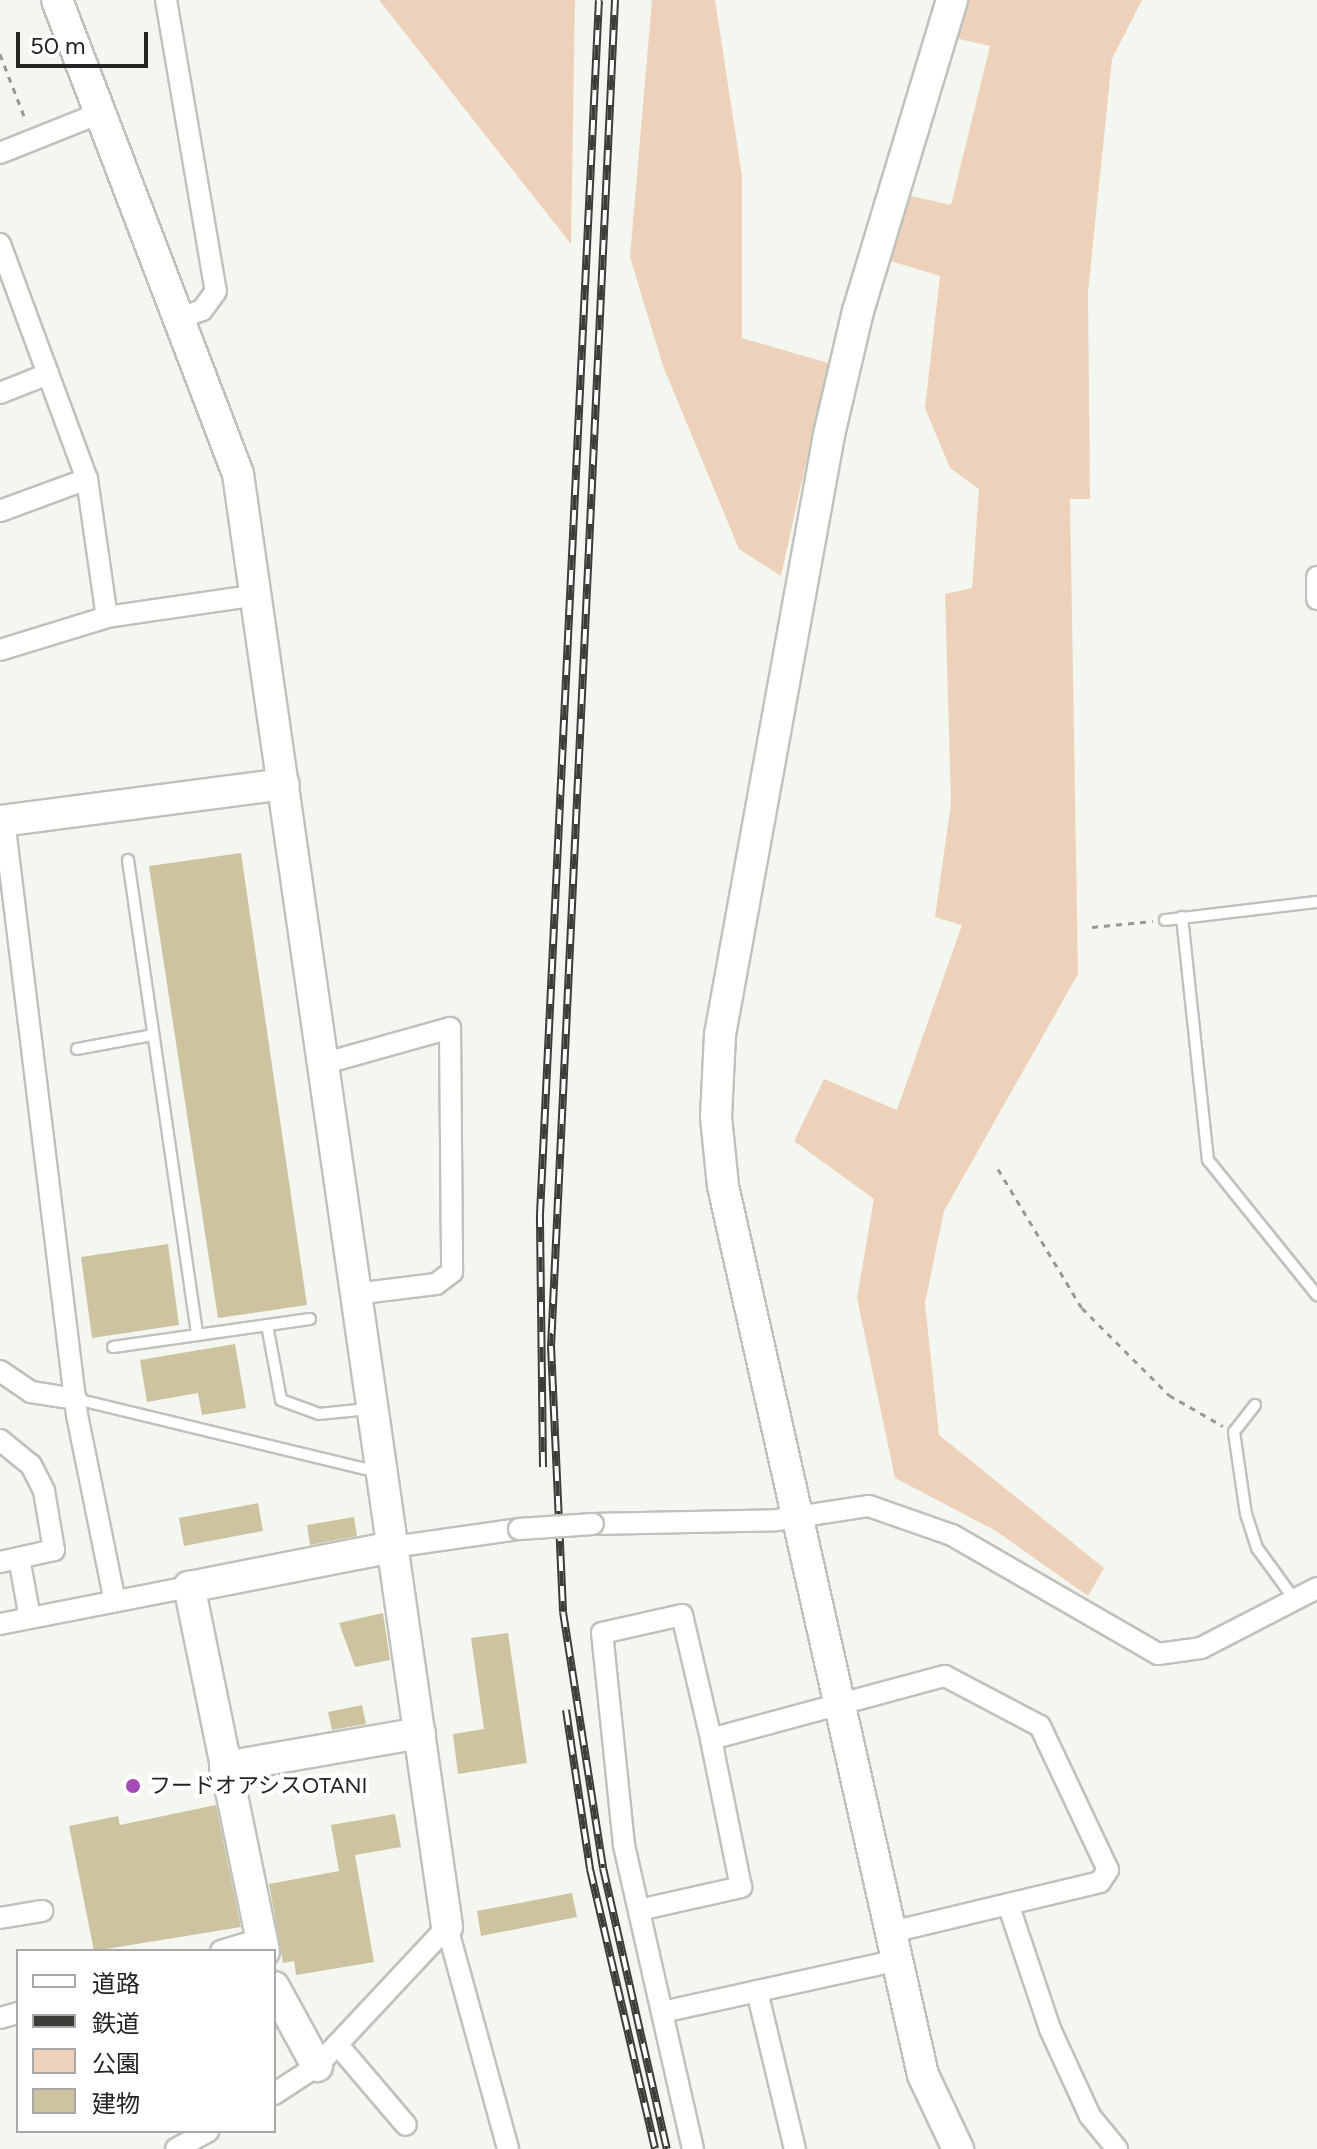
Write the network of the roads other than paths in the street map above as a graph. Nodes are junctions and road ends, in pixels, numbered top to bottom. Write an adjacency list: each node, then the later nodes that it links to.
1 (57, 0): 4 (street)
2 (166, 0): 8 (street)
3 (952, 0): 39 (street)
4 (100, 113): 5 (street); 8 (street)
5 (0, 153)
6 (0, 244): 7 (street)
7 (5, 272): 9 (street)
8 (181, 318): 14 (street)
9 (48, 374): 10 (street); 11 (street)
10 (0, 393)
11 (87, 479): 12 (street); 16 (street)
12 (0, 511)
13 (1317, 577): 15 (street)
14 (257, 595): 16 (street); 18 (street)
15 (1317, 599)
16 (107, 617): 17 (street)
17 (0, 650)
18 (284, 784): 19 (street); 26 (street)
19 (2, 821): 34 (street)
20 (128, 860): 24 (lane)
21 (1317, 902): 22 (lane)
22 (1182, 917): 23 (lane); 28 (lane)
23 (1165, 920)
24 (153, 1035): 25 (lane); 31 (lane)
25 (77, 1049)
26 (322, 1064): 27 (street); 27 (street)
27 (354, 1294): 36 (street)
28 (1317, 1295)
29 (310, 1319): 30 (lane)
30 (267, 1325): 31 (lane); 36 (lane)
31 (197, 1335): 32 (lane)
32 (113, 1347)
33 (0, 1371): 34 (street)
34 (76, 1399): 38 (lane); 45 (street)
35 (1255, 1405): 44 (lane)
36 (370, 1408): 38 (street)
37 (0, 1440): 41 (street)
38 (382, 1472): 40 (street)
39 (798, 1517): 40 (street, bridge); 44 (street); 48 (street)
40 (393, 1547): 42 (street); 49 (street)
41 (9, 1560): 46 (street)
42 (189, 1587): 45 (street); 51 (street)
43 (1317, 1588): 44 (street)
44 (1292, 1596)
45 (115, 1601): 46 (street)
46 (30, 1618): 47 (street)
47 (0, 1624)
48 (838, 1704): 50 (street); 52 (street); 58 (street)
49 (420, 1733): 51 (street); 56 (street)
50 (711, 1739): 53 (street); 53 (street)
51 (225, 1767): 57 (street)
52 (1008, 1904): 58 (street); 72 (street)
53 (639, 1910): 62 (street)
54 (42, 1911): 55 (street)
55 (0, 1918)
56 (447, 1927): 63 (street); 68 (street)
57 (262, 1945): 59 (street)
58 (895, 1946): 61 (street); 71 (street)
59 (235, 1949)
60 (276, 1990): 63 (street)
61 (757, 1991): 62 (street); 70 (street)
62 (662, 2012): 69 (street)
63 (327, 2055): 64 (street); 65 (street)
64 (276, 2093)
65 (406, 2125)
66 (204, 2133): 67 (street)
67 (176, 2149)
68 (508, 2149)
69 (693, 2149)
70 (795, 2149)
71 (958, 2149)
72 (1117, 2149)

